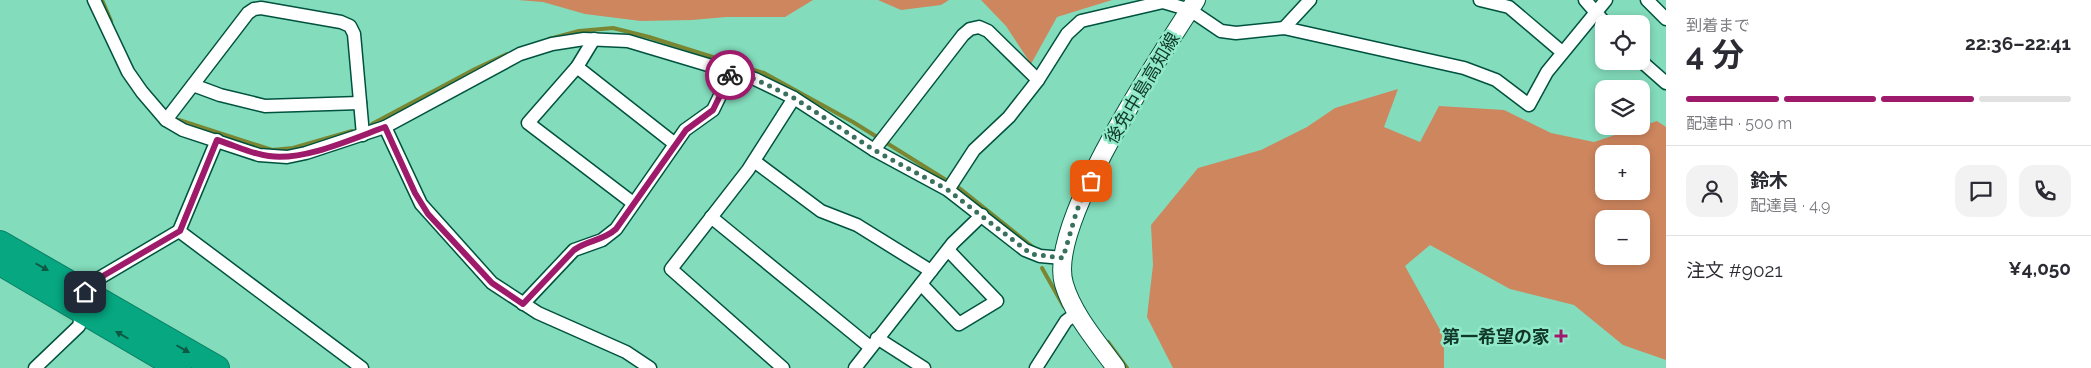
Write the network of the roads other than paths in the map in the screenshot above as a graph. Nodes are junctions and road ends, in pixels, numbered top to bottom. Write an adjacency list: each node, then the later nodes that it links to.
1 (94, 0): 22 (street)
2 (1310, 0): 11 (street)
3 (1480, 0): 13 (street)
4 (1585, 0): 8 (street)
5 (1606, 0): 8 (street)
6 (1647, 0): 10 (street)
7 (1193, 5): 11 (street); 17 (street); 36 (main road, 後免中島高知線)
8 (1595, 12): 9 (street); 13 (street)
9 (1598, 15)
10 (1666, 20)
11 (1284, 28): 13 (street)
12 (594, 39): 14 (street); 16 (street); 23 (street)
13 (1562, 52)
14 (576, 67): 26 (street); 30 (street)
15 (1650, 69): 18 (street)
16 (732, 71): 20 (street); 26 (street)
17 (1038, 80): 27 (street); 29 (street)
18 (1666, 83)
19 (193, 85): 21 (street); 21 (street); 22 (street)
20 (794, 98): 27 (street); 28 (street)
21 (360, 103): 24 (street)
22 (166, 120): 25 (street)
23 (385, 127): 24 (street); 41 (street)
24 (362, 135): 25 (street)
25 (217, 140): 33 (street)
26 (675, 144): 30 (street)
27 (876, 147): 29 (street)
28 (754, 161): 32 (street); 38 (street)
29 (948, 190): 31 (street)
30 (633, 203): 41 (street)
31 (982, 215): 35 (street); 36 (street)
32 (711, 218): 43 (street); 49 (street)
33 (180, 231): 40 (street); 47 (street)
34 (0, 243): 40 (highway, one-way to 40)
35 (948, 250): 38 (street); 39 (street)
36 (1063, 258): 42 (main road, 後免中島高知線)
37 (0, 264): 40 (highway)
38 (931, 271): 39 (street)
39 (921, 284): 43 (street)
40 (83, 302): 44 (street); 45 (highway, one-way to 40); 46 (highway, one-way to 46)
41 (523, 304): 48 (street)
42 (1078, 312): 52 (street); 53 (main road, 後免中島高知線)
43 (873, 342): 50 (street); 51 (street)
44 (35, 368)
45 (179, 368)
46 (217, 368)
47 (362, 368)
48 (650, 368)
49 (783, 368)
50 (854, 368)
51 (924, 368)
52 (1036, 368)
53 (1116, 368)

